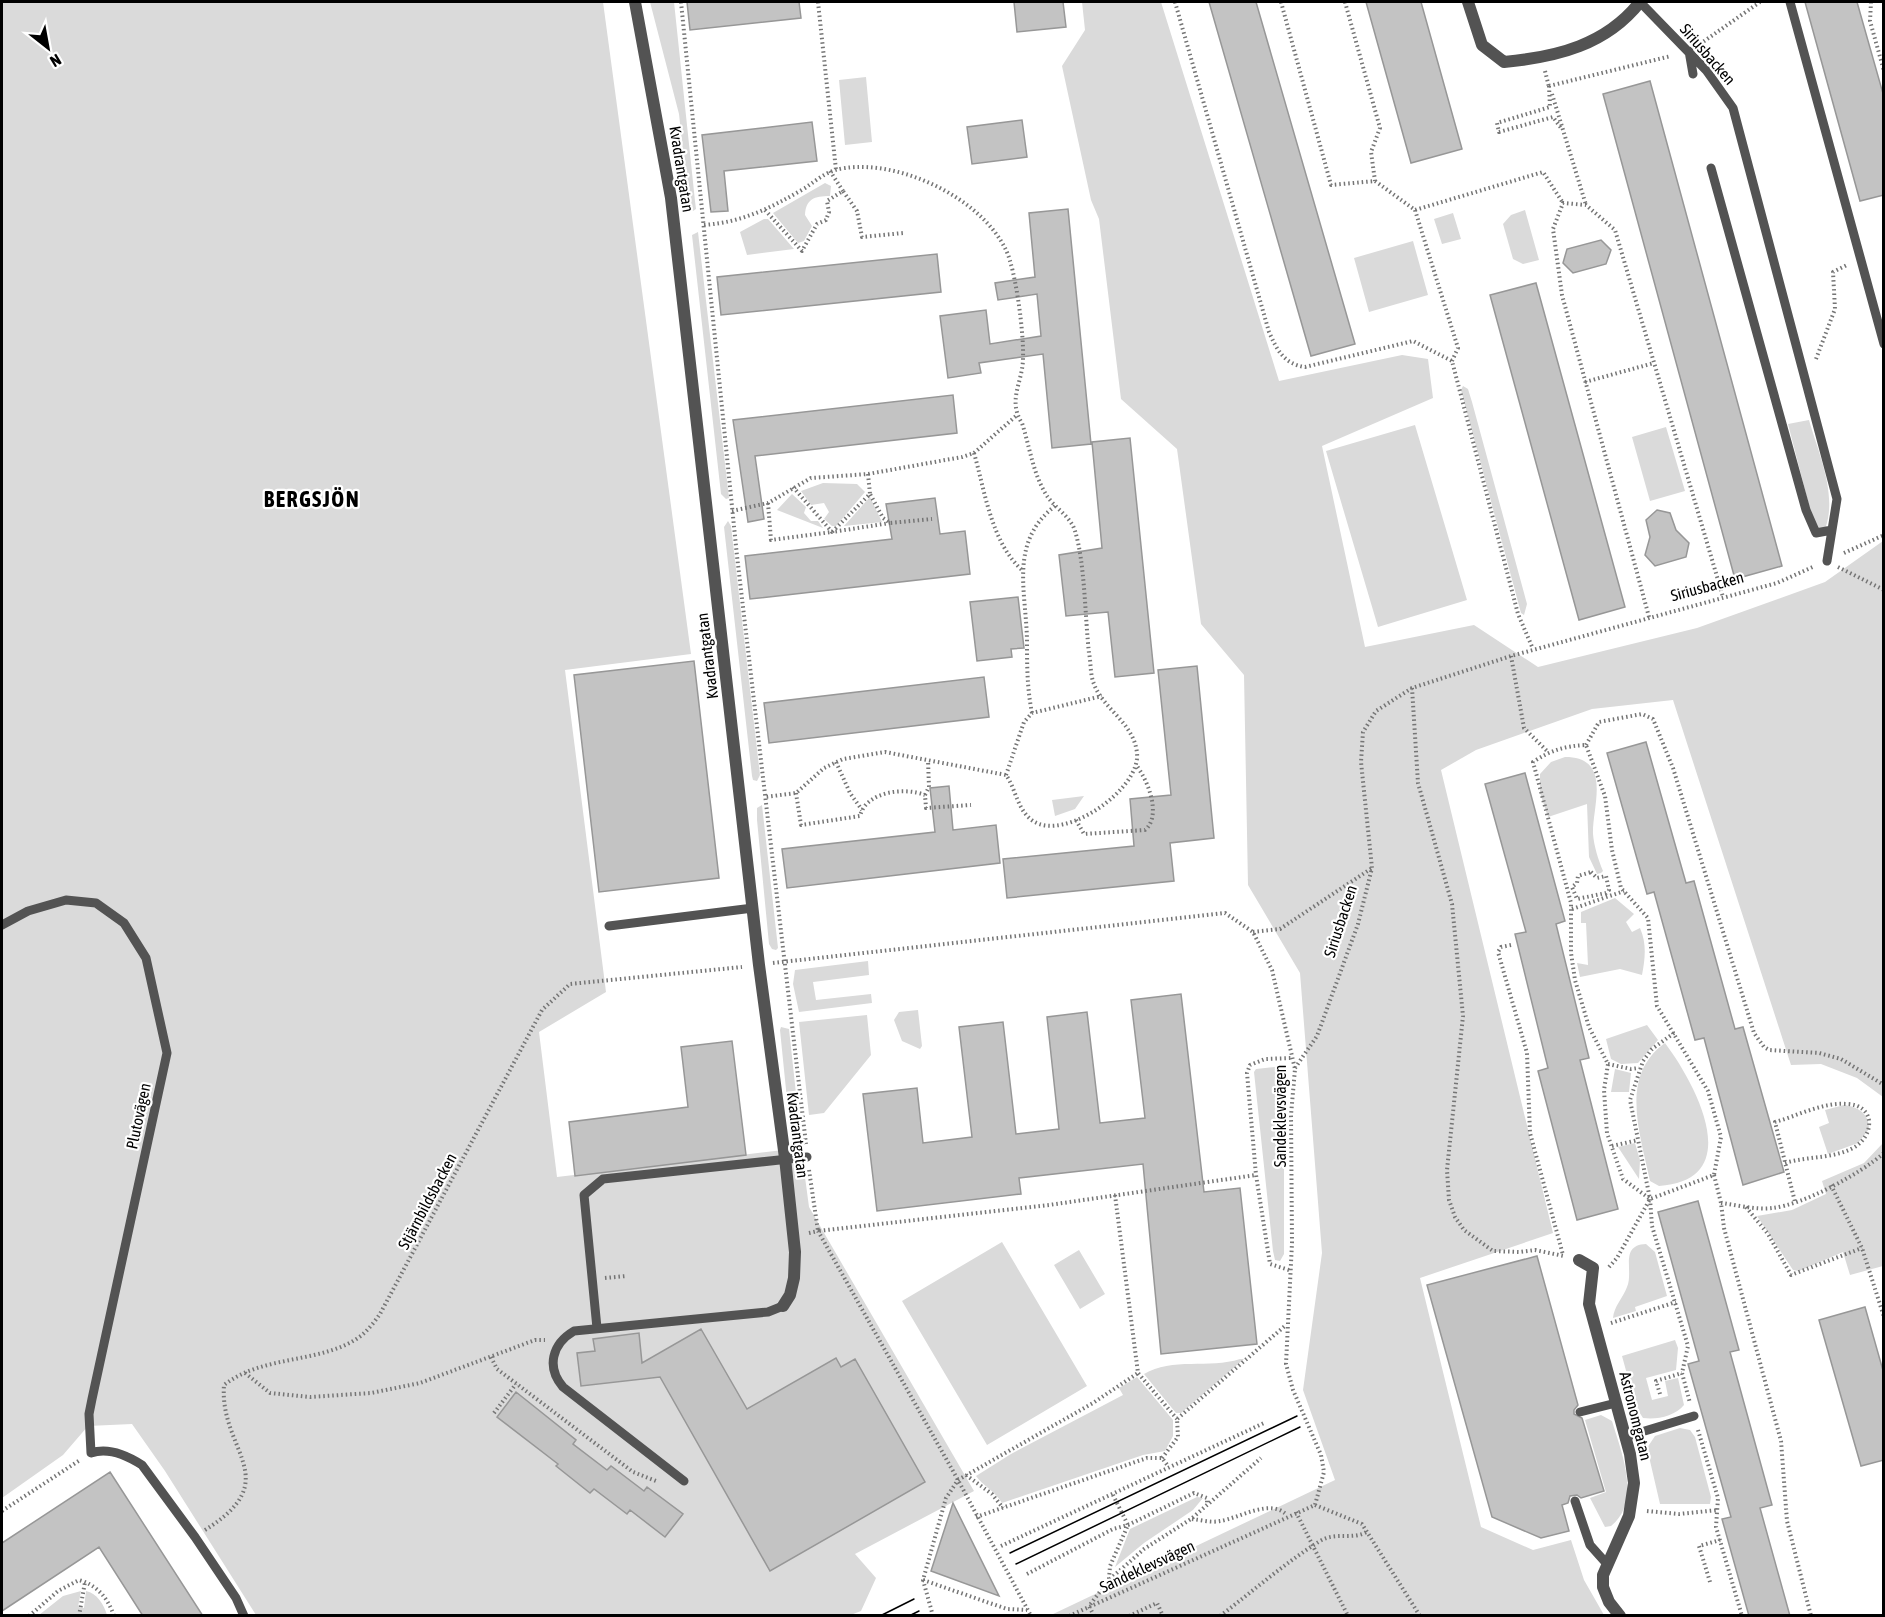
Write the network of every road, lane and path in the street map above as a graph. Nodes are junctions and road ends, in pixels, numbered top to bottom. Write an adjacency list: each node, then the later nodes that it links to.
1 (635, 2): 72 (street, Kvadrantgatan)
2 (681, 2): 26 (path)
3 (819, 2): 18 (path)
4 (1175, 2): 30 (path)
5 (1281, 2): 20 (path)
6 (1346, 2): 20 (path)
7 (1468, 2): 8 (street)
8 (1640, 2): 12 (lane, Siriusbacken)
9 (1760, 2): 12 (path)
10 (1790, 2): 28 (lane)
11 (1871, 2): 13 (path)
12 (1689, 51): 14 (lane); 15 (path); 32 (lane, Siriusbacken)
13 (1883, 69)
14 (1694, 74)
15 (1549, 86): 16 (path); 16 (path)
16 (1561, 128): 23 (path)
17 (1711, 168): 44 (lane)
18 (836, 170): 19 (path); 34 (path)
19 (830, 171): 21 (path); 24 (path)
20 (1375, 181): 25 (path)
21 (843, 191): 24 (path); 27 (path)
22 (1563, 203): 23 (path); 25 (path); 33 (path)
23 (1586, 206): 31 (path)
24 (765, 210): 26 (path)
25 (1415, 210): 30 (path)
26 (704, 225): 41 (path)
27 (903, 233)
28 (1860, 258): 29 (lane); 32 (path)
29 (1884, 344)
30 (1452, 361): 52 (path)
31 (1654, 363): 33 (path); 50 (path)
32 (1804, 373): 44 (lane, Siriusbacken)
33 (1585, 382): 51 (path)
34 (1017, 415): 35 (path); 40 (path)
35 (974, 453): 36 (path); 48 (path)
36 (868, 474): 37 (path); 38 (path)
37 (793, 487): 39 (path); 45 (path)
38 (870, 494): 43 (path); 45 (path)
39 (768, 503): 41 (path); 45 (path)
40 (1055, 506): 48 (path); 55 (path)
41 (732, 511): 65 (path)
42 (932, 519): 43 (path)
43 (891, 523): 45 (path)
44 (1832, 530): 47 (lane, Siriusbacken)
45 (832, 532)
46 (1884, 535): 47 (path)
47 (1827, 561): 49 (path); 50 (path, Siriusbacken)
48 (1022, 570): 56 (path)
49 (1884, 590)
50 (1723, 597): 51 (path, Siriusbacken)
51 (1649, 617): 52 (path, Siriusbacken)
52 (1533, 649): 53 (path, Siriusbacken)
53 (1511, 656): 54 (path, Siriusbacken); 58 (path)
54 (1412, 688): 69 (path, Siriusbacken); 103 (path)
55 (1102, 696): 56 (path); 61 (path)
56 (1032, 713): 62 (path)
57 (1587, 745): 58 (path); 71 (path); 85 (path)
58 (1548, 752): 73 (path)
59 (928, 760): 60 (path); 62 (path); 64 (path)
60 (836, 762): 63 (path); 67 (path)
61 (1136, 765): 68 (path); 68 (path)
62 (1006, 775): 68 (path)
63 (796, 793): 65 (path); 67 (path)
64 (925, 795): 66 (path); 67 (path)
65 (765, 796): 78 (path)
66 (971, 805)
67 (862, 810)
68 (1076, 820)
69 (1372, 868): 76 (path); 84 (path, Siriusbacken)
70 (1591, 872): 70 (path)
71 (1624, 891): 73 (path); 80 (path)
72 (753, 908): 75 (lane); 79 (street, Kvadrantgatan)
73 (1572, 909): 82 (path)
74 (2, 925): 127 (lane, Plutovägen)
75 (609, 926)
76 (1253, 932): 78 (path); 81 (path, Sandeklevsvägen)
77 (1511, 945): 103 (path)
78 (785, 962): 79 (path, Stjärnbildsbacken); 89 (path)
79 (759, 965): 90 (street, Kvadrantgatan); 115 (path, Stjärnbildsbacken)
80 (1674, 1033): 83 (path); 93 (path)
81 (1292, 1058): 84 (path, Sandeklevsvägen); 92 (path)
82 (1608, 1064): 83 (path); 87 (path)
83 (1639, 1067): 86 (path)
84 (1295, 1069): 105 (path, Sandeklevsvägen)
85 (1884, 1085)
86 (1638, 1140): 87 (path); 96 (path)
87 (1612, 1146): 96 (path)
88 (1884, 1154): 94 (path)
89 (807, 1157): 90 (lane); 100 (path)
90 (785, 1158): 101 (street, Kvadrantgatan); 112 (lane)
91 (1785, 1163): 91 (path); 97 (path)
92 (1256, 1175): 95 (path); 105 (path)
93 (1714, 1175): 96 (path); 98 (path)
94 (1831, 1185): 97 (path); 102 (path)
95 (1115, 1195): 100 (path); 116 (path)
96 (1650, 1199): 106 (path)
97 (1795, 1202): 99 (path)
98 (1721, 1203): 99 (path); 174 (path)
99 (1745, 1206): 102 (path)
100 (818, 1231): 101 (path); 132 (path)
101 (793, 1237): 108 (street, Kvadrantgatan)
102 (1862, 1248): 109 (path)
103 (1564, 1256): 104 (path)
104 (1579, 1260): 106 (street, Astronomgatan)
105 (1290, 1270): 110 (path, Sandeklevsvägen)
106 (1592, 1285): 111 (street, Astronomgatan)
107 (1676, 1302): 111 (path)
108 (783, 1306): 112 (lane)
109 (1884, 1317)
110 (1286, 1324): 124 (path); 137 (path, Sandeklevsvägen)
111 (1595, 1327): 120 (street, Astronomgatan)
112 (597, 1328): 113 (lane)
113 (559, 1341): 114 (path); 133 (lane)
114 (491, 1357): 115 (path); 118 (path)
115 (244, 1372): 148 (path, Stjärnbildsbacken)
116 (1137, 1373): 124 (path); 131 (path)
117 (1682, 1373): 119 (path)
118 (516, 1384): 122 (path); 133 (path)
119 (1660, 1394)
120 (1616, 1402): 121 (lane); 126 (street, Astronomgatan)
121 (1580, 1412)
122 (494, 1413)
123 (1694, 1416): 126 (lane)
124 (1177, 1419): 128 (path)
125 (1264, 1423): 130 (path)
126 (1625, 1437): 138 (street, Astronomgatan)
127 (91, 1453): 141 (path); 148 (lane)
128 (1162, 1458): 130 (path); 139 (path)
129 (1261, 1458): 136 (path)
130 (1168, 1466): 134 (path)
131 (966, 1475): 132 (path); 139 (path)
132 (958, 1480): 144 (path); 154 (path)
133 (684, 1481)
134 (1112, 1493): 146 (path); 150 (path)
135 (1575, 1501): 152 (lane)
136 (1207, 1504): 145 (path); 146 (path)
137 (1315, 1504): 142 (path, Sandeklevsvägen); 147 (path)
138 (1632, 1507): 140 (path); 152 (street, Astronomgatan)
139 (1003, 1508): 144 (path)
140 (1718, 1509)
141 (2, 1511)
142 (1296, 1512): 143 (path, Sandeklevsvägen); 151 (path)
143 (1287, 1515): 145 (path); 158 (path, Sandeklevsvägen)
144 (976, 1517): 159 (path)
145 (1191, 1519): 155 (path)
146 (1128, 1525): 153 (path); 155 (path)
147 (1368, 1531): 151 (path); 172 (path)
148 (195, 1537): 163 (lane)
149 (1720, 1540): 157 (path)
150 (1001, 1546)
151 (1313, 1546): 170 (path); 171 (path)
152 (1607, 1564): 173 (street, Astronomgatan)
153 (1027, 1574)
154 (923, 1580): 159 (path); 164 (path)
155 (1109, 1580): 158 (path)
156 (85, 1582): 160 (path); 161 (path); 162 (path)
157 (1710, 1582)
158 (1089, 1606): 166 (path, Sandeklevsvägen); 167 (path)
159 (1027, 1610): 165 (path)
160 (29, 1616)
161 (80, 1616)
162 (114, 1616)
163 (244, 1616)
164 (933, 1616)
165 (1031, 1616)
166 (1069, 1616)
167 (1094, 1616)
168 (1129, 1616): 169 (path)
169 (1163, 1616)
170 (1220, 1616)
171 (1348, 1616)
172 (1420, 1616)
173 (1620, 1616)
174 (1811, 1616)

